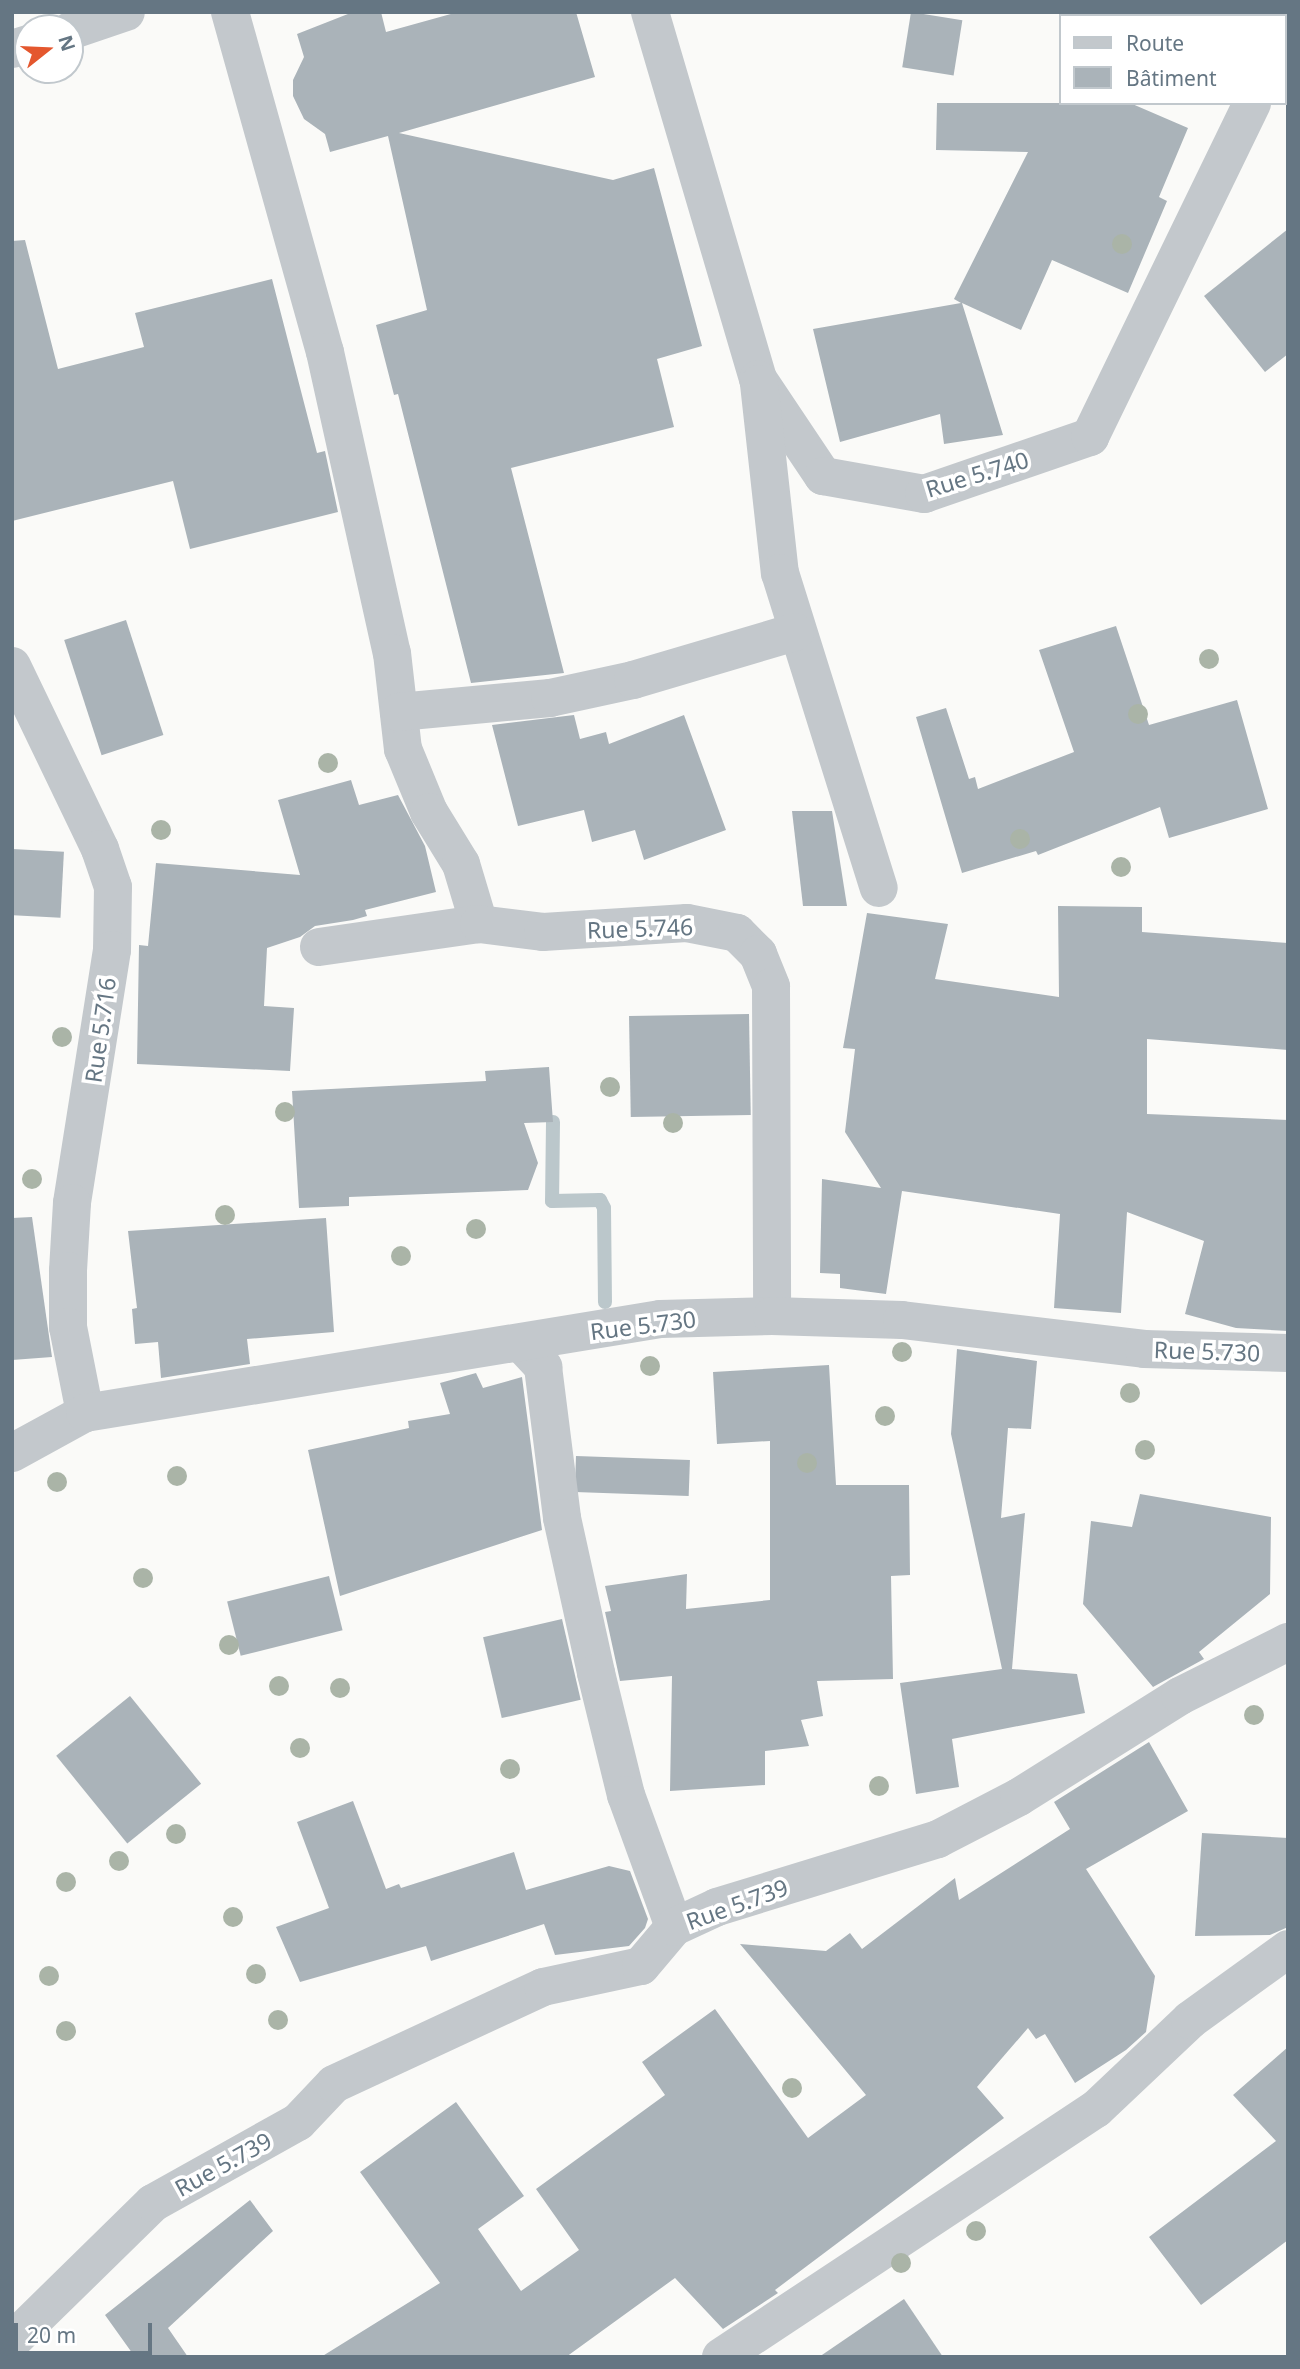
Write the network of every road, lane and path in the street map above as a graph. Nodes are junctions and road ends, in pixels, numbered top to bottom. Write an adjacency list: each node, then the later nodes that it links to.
1 (127, 12): 4 (street)
2 (230, 12): 9 (street)
3 (650, 12): 6 (street, Rue 5.740)
4 (84, 26)
5 (1251, 105): 6 (street, Rue 5.740)
6 (758, 379): 7 (street)
7 (795, 632): 9 (street); 10 (street)
8 (12, 666): 16 (street, Rue 5.716)
9 (399, 712): 11 (street)
10 (880, 888)
11 (478, 924): 12 (street, Rue 5.746); 13 (street, Rue 5.746)
12 (319, 947)
13 (772, 1316): 14 (street, Rue 5.730); 15 (street, Rue 5.730)
14 (521, 1343): 16 (street, Rue 5.730); 19 (street)
15 (1288, 1353)
16 (85, 1413): 17 (street, Rue 5.730)
17 (12, 1453)
18 (1288, 1642): 19 (street, Rue 5.739)
19 (674, 1927): 21 (street, Rue 5.739)
20 (1288, 1949): 22 (street)
21 (12, 2341)
22 (721, 2357)

